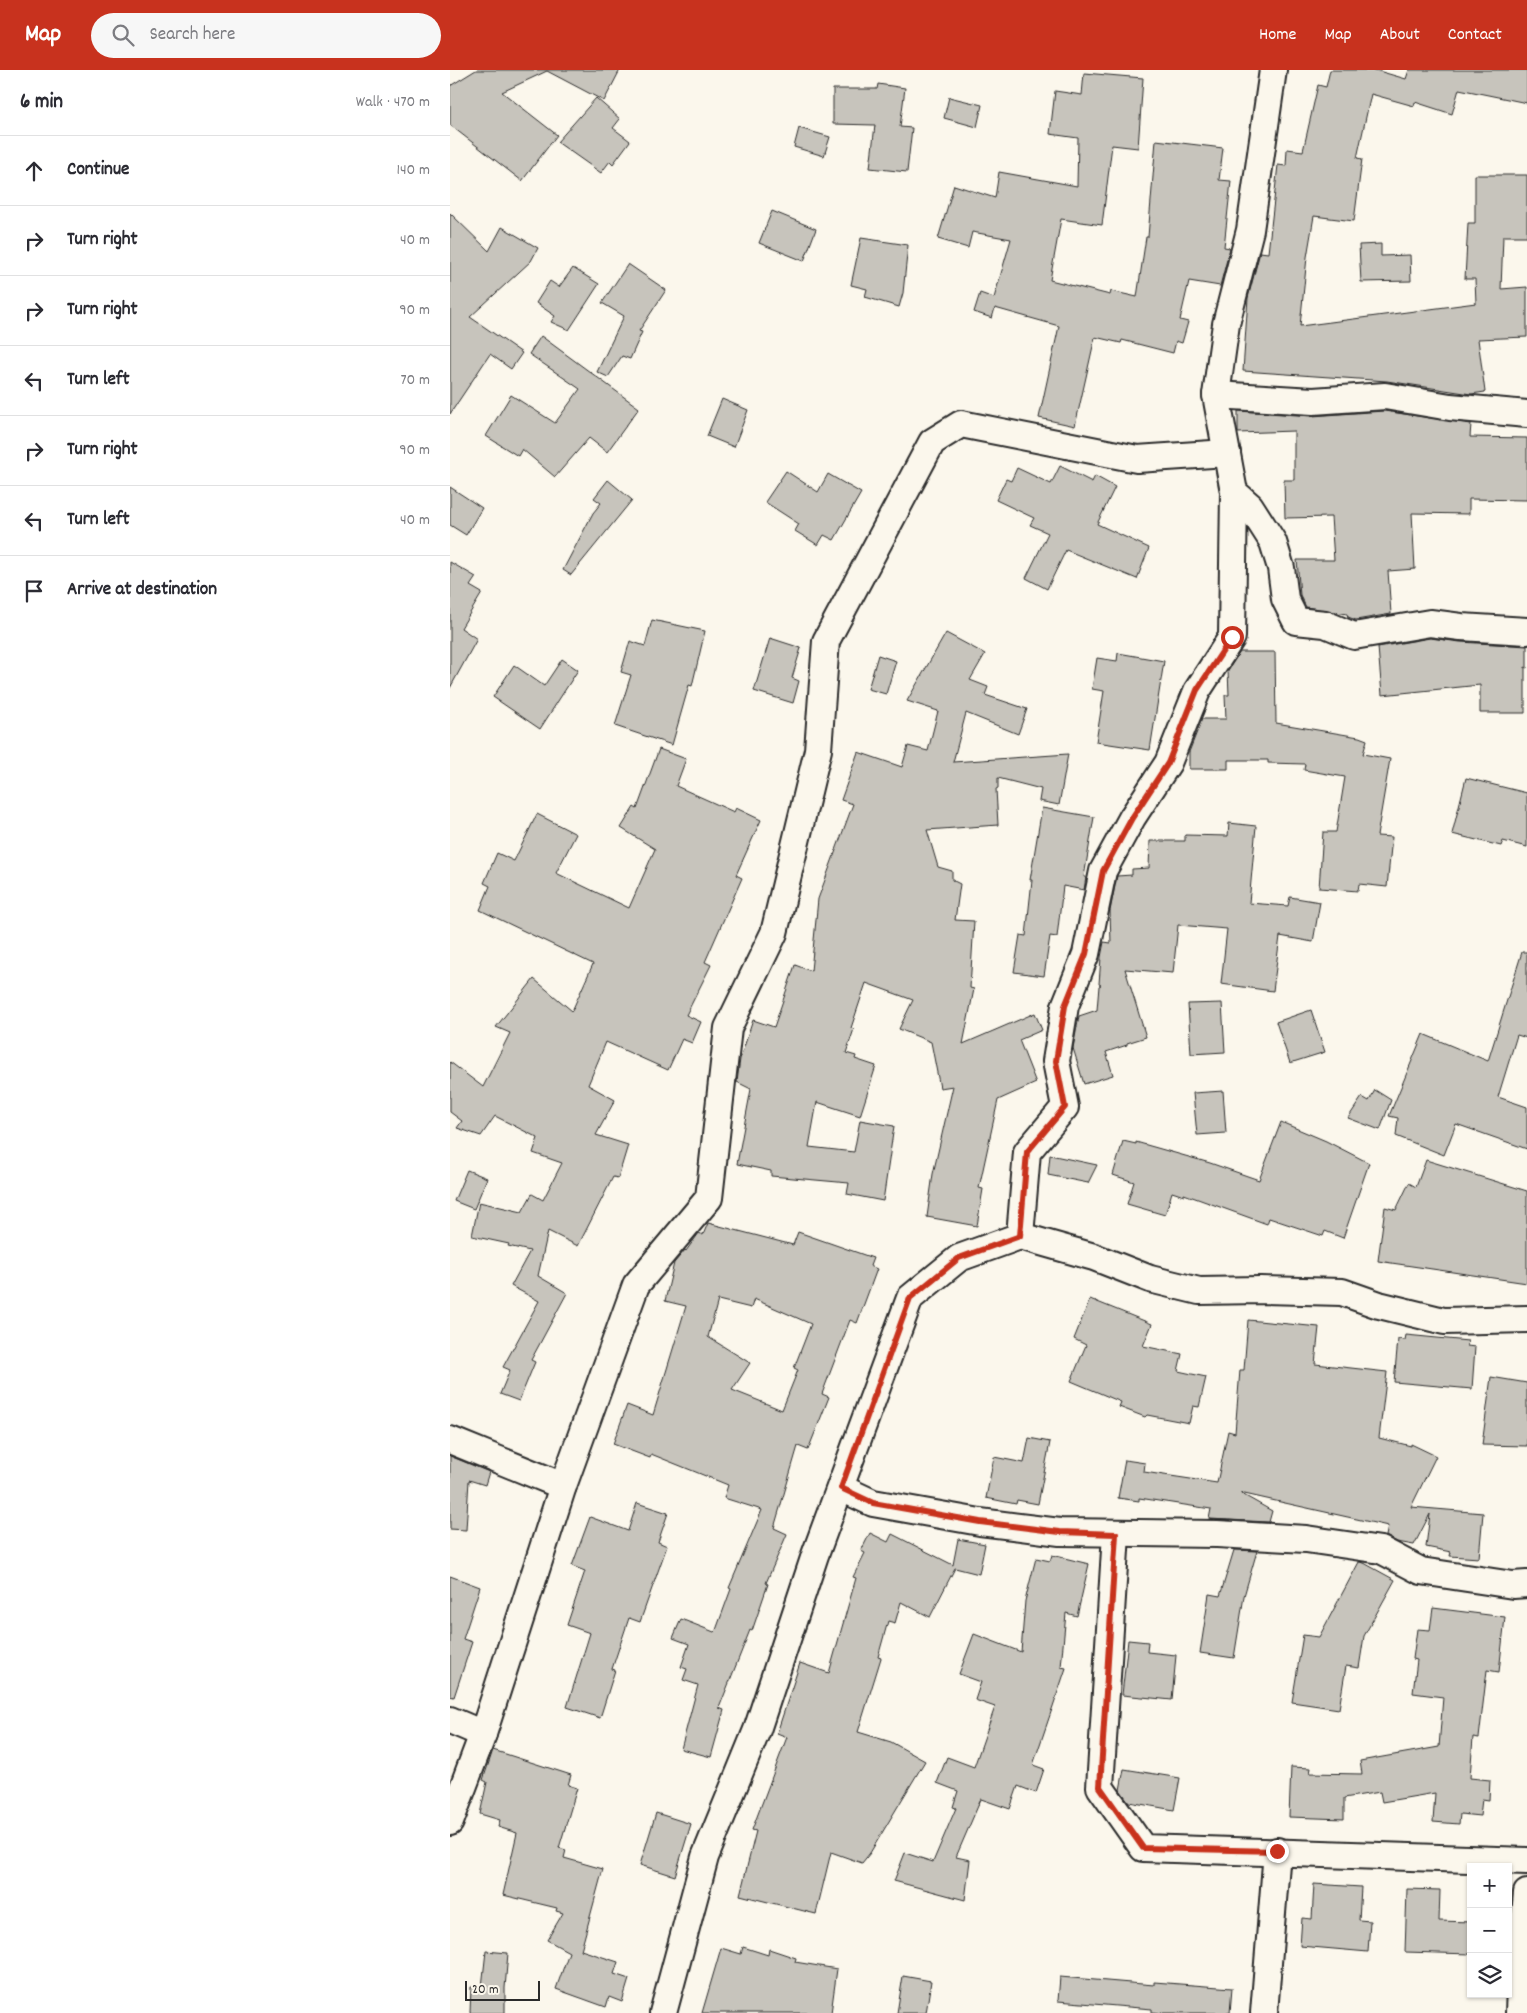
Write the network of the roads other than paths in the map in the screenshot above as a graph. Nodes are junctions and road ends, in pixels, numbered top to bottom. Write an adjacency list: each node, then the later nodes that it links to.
1 (1273, 70): 2 (street)
2 (1216, 395): 3 (street); 4 (street)
3 (1527, 414)
4 (1227, 454): 5 (street); 10 (street)
5 (1234, 492): 6 (street); 7 (street)
6 (1527, 631)
7 (1020, 1236): 8 (street); 11 (street)
8 (1527, 1319)
9 (450, 1440): 10 (street)
10 (563, 1486): 15 (street)
11 (841, 1488): 12 (street); 20 (street)
12 (1116, 1534): 13 (street); 17 (street)
13 (1527, 1584)
14 (450, 1720): 15 (street)
15 (483, 1734): 16 (street)
16 (450, 1822)
17 (1277, 1851): 18 (street); 21 (street)
18 (1527, 1861)
19 (1527, 1893): 22 (street)
20 (663, 2013)
21 (1264, 2013)
22 (1519, 2013)

